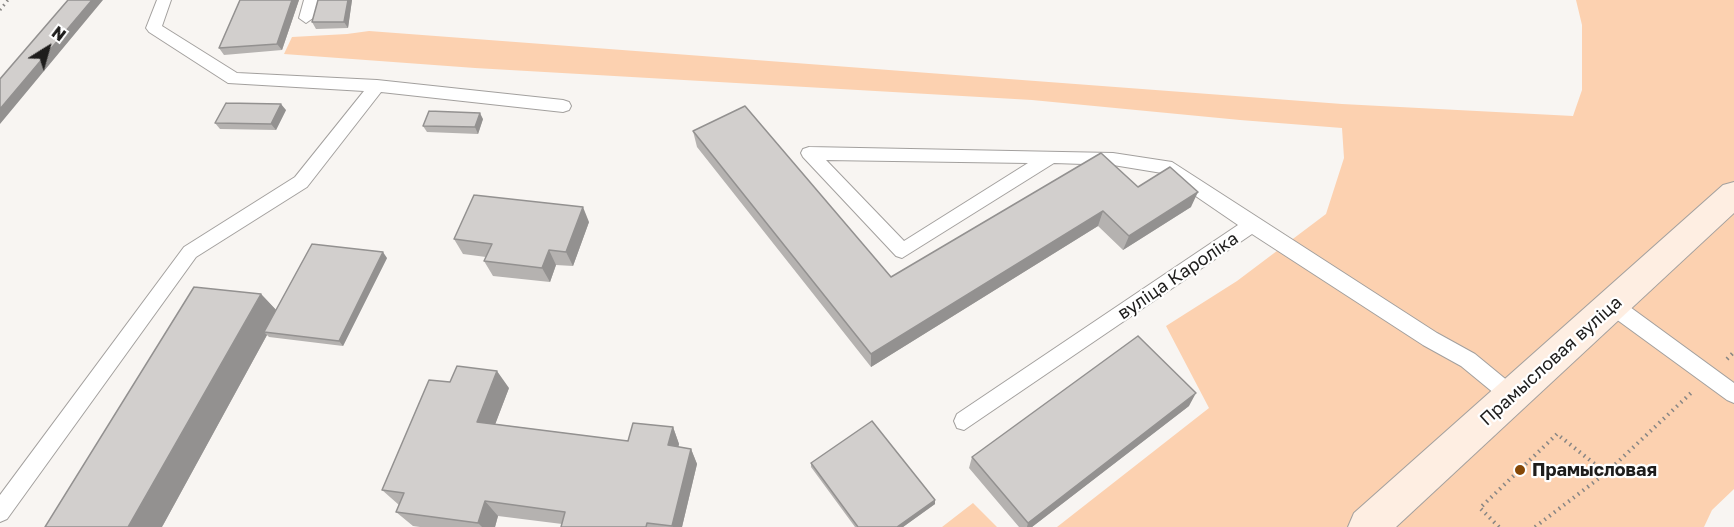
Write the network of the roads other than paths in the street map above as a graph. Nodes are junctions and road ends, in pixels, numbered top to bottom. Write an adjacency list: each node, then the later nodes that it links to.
1 (164, 0): 4 (lane)
2 (311, 0): 3 (lane)
3 (306, 18)
4 (377, 86): 5 (lane); 13 (lane)
5 (563, 106)
6 (1051, 157): 6 (lane); 8 (lane)
7 (1734, 194): 9 (main road, Прамысловая вуліца)
8 (1252, 225): 11 (lane, вуліца Кароліка); 12 (lane, вуліца Кароліка)
9 (1612, 305): 10 (lane); 11 (main road, Прамысловая вуліца)
10 (1734, 394)
11 (1513, 397): 14 (main road, Прамысловая вуліца)
12 (964, 421)
13 (0, 512)
14 (1368, 527)

